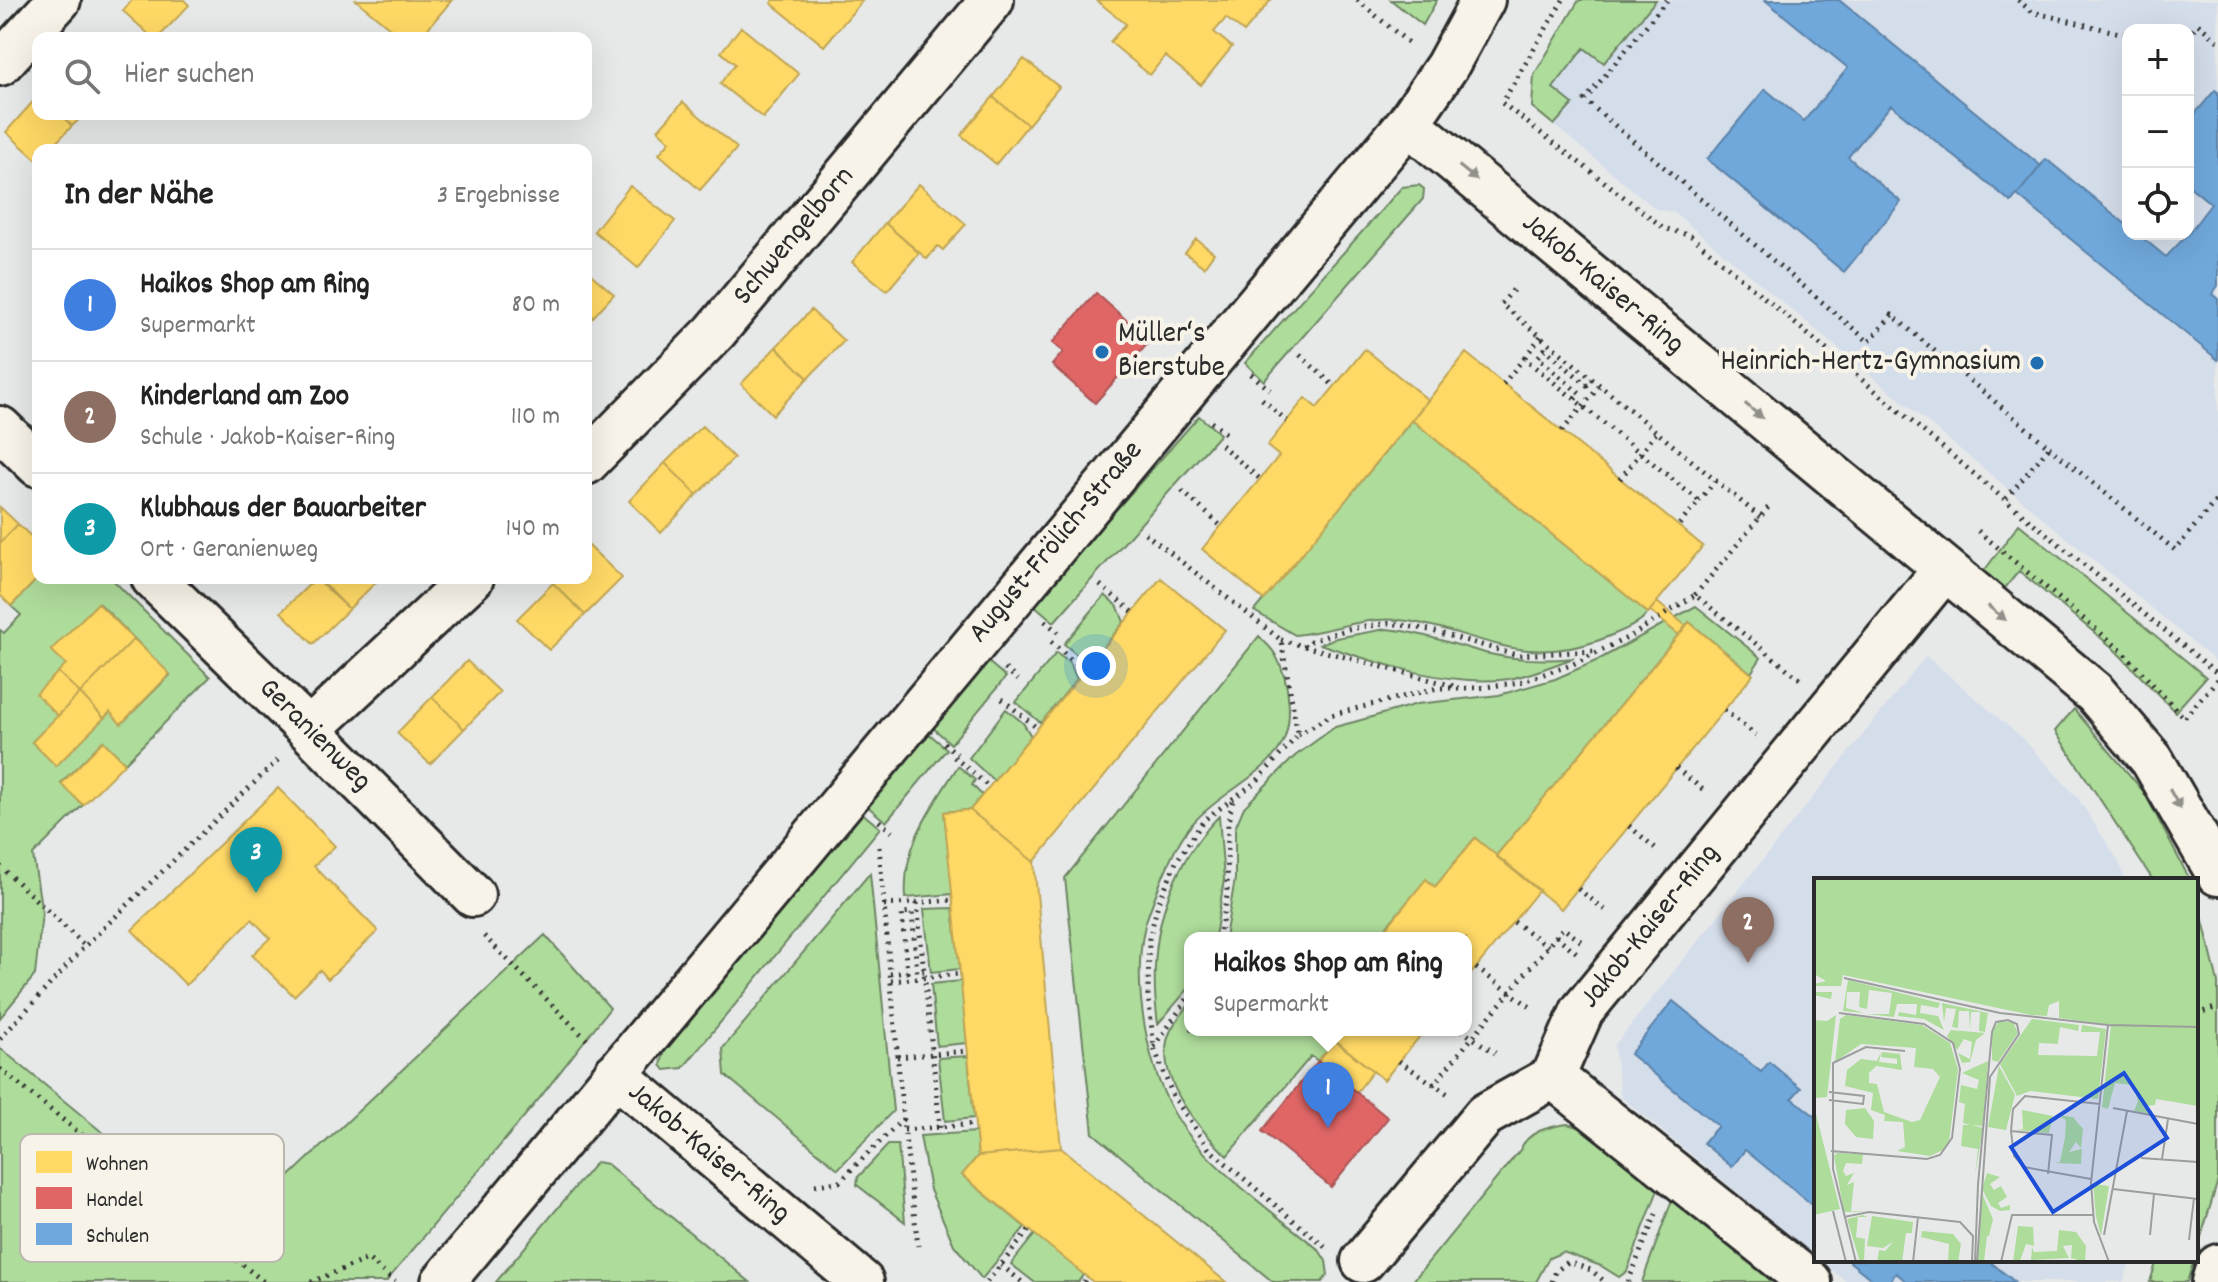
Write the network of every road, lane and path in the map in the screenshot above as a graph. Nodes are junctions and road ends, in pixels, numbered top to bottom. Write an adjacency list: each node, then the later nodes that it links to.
1 (59, 0): 12 (street)
2 (992, 0): 32 (street, Schwengelborn)
3 (1357, 0): 11 (path)
4 (1483, 0): 13 (street, August-Frölich-Straße)
5 (1563, 0): 39 (path)
6 (1667, 0): 30 (path)
7 (2018, 0): 9 (path)
8 (2194, 29): 10 (path)
9 (2122, 34)
10 (2218, 41)
11 (1414, 47)
12 (0, 64)
13 (1408, 123): 47 (street, Jakob-Kaiser-Ring, one-way to 47); 109 (street, August-Frölich-Straße)
14 (1513, 290): 15 (path)
15 (1541, 336): 17 (path); 18 (path)
16 (1300, 355): 20 (path)
17 (1524, 358): 19 (path); 23 (path)
18 (1592, 379): 21 (path); 23 (path)
19 (1503, 384)
20 (1334, 386)
21 (1600, 386): 24 (path); 28 (path)
22 (1262, 399): 25 (path)
23 (1575, 399): 24 (path)
24 (1583, 406): 27 (path); 31 (path)
25 (1287, 421)
26 (0, 428): 33 (street)
27 (1562, 431)
28 (1657, 432): 31 (path); 36 (path)
29 (1221, 445): 34 (path)
30 (2049, 447): 38 (path); 39 (path)
31 (1640, 453): 35 (path); 40 (path)
32 (592, 457)
33 (32, 459)
34 (1260, 479)
35 (1620, 479)
36 (1715, 481): 40 (path); 42 (path)
37 (1182, 491): 43 (path)
38 (2218, 498)
39 (2005, 500): 58 (path)
40 (1699, 501): 44 (path)
41 (1771, 504): 42 (path)
42 (1760, 517): 51 (path)
43 (1221, 526)
44 (1678, 526)
45 (1978, 531): 58 (path)
46 (1145, 533): 53 (path)
47 (1944, 570): 61 (street, Jakob-Kaiser-Ring); 78 (street, Jakob-Kaiser-Ring, one-way to 78)
48 (159, 584): 64 (street, Geranienweg)
49 (466, 584): 64 (street)
50 (1100, 585): 52 (path)
51 (1695, 595): 56 (path); 61 (path)
52 (1133, 612)
53 (1281, 640): 55 (path); 65 (path)
54 (1051, 642): 57 (path)
55 (1304, 647): 56 (path); 59 (path)
56 (1601, 651): 59 (path)
57 (1084, 671)
58 (2218, 677)
59 (1465, 688): 65 (path)
60 (1002, 699): 63 (path)
61 (1831, 705): 110 (street, Jakob-Kaiser-Ring)
62 (1724, 710): 66 (path)
63 (1037, 728)
64 (309, 730): 80 (street, Geranienweg); 88 (path)
65 (1298, 735): 72 (path)
66 (1747, 747)
67 (954, 757): 70 (path)
68 (1676, 768): 71 (path)
69 (1718, 782): 71 (path)
70 (989, 787)
71 (1708, 794): 73 (path)
72 (1233, 798): 86 (path); 102 (path)
73 (1698, 806)
74 (1629, 826): 75 (path)
75 (1670, 840)
76 (879, 847): 83 (path)
77 (0, 866): 88 (path)
78 (2218, 874)
79 (1578, 889): 85 (path)
80 (473, 895): 109 (path)
81 (953, 900): 82 (path)
82 (917, 903): 83 (path); 91 (path)
83 (884, 905): 93 (path)
84 (1514, 922): 89 (path)
85 (1600, 923)
86 (1220, 932)
87 (1591, 934): 89 (path)
88 (85, 946): 101 (path)
89 (1548, 946): 94 (path)
90 (1476, 968): 94 (path)
91 (924, 974): 92 (path); 93 (path); 93 (path); 105 (path)
92 (960, 974)
93 (890, 978): 106 (path)
94 (1510, 992): 97 (path); 100 (path)
95 (1184, 1004): 102 (path)
96 (2218, 1007): 98 (path)
97 (1532, 1008)
98 (2198, 1013)
99 (1469, 1036): 100 (path)
100 (1472, 1038): 104 (path); 111 (path)
101 (0, 1039)
102 (1154, 1048): 122 (path)
103 (968, 1051): 105 (path)
104 (1495, 1053)
105 (932, 1054): 106 (path); 115 (path)
106 (897, 1057): 113 (path)
107 (1399, 1061): 111 (path)
108 (0, 1069): 117 (path)
109 (615, 1074): 119 (street, Jakob-Kaiser-Ring); 129 (street, Jakob-Kaiser-Ring)
110 (1553, 1077): 118 (street); 122 (street)
111 (1433, 1085): 112 (path)
112 (1445, 1094)
113 (903, 1119): 116 (path); 119 (path)
114 (975, 1124): 115 (path)
115 (940, 1128): 116 (path)
116 (904, 1130): 121 (path)
117 (81, 1134)
118 (1673, 1173): 135 (path); 136 (street)
119 (755, 1194): 130 (street, Jakob-Kaiser-Ring)
120 (1029, 1230): 124 (path)
121 (918, 1246)
122 (1348, 1258)
123 (239, 1262): 126 (path)
124 (1001, 1265): 131 (path); 132 (path)
125 (2218, 1266): 137 (street)
126 (264, 1282)
127 (311, 1282): 128 (path)
128 (395, 1282)
129 (443, 1282)
130 (862, 1282)
131 (987, 1282)
132 (1022, 1282)
133 (1552, 1282): 134 (path)
134 (1605, 1282)
135 (1628, 1282)
136 (1810, 1282)
137 (2213, 1282)

